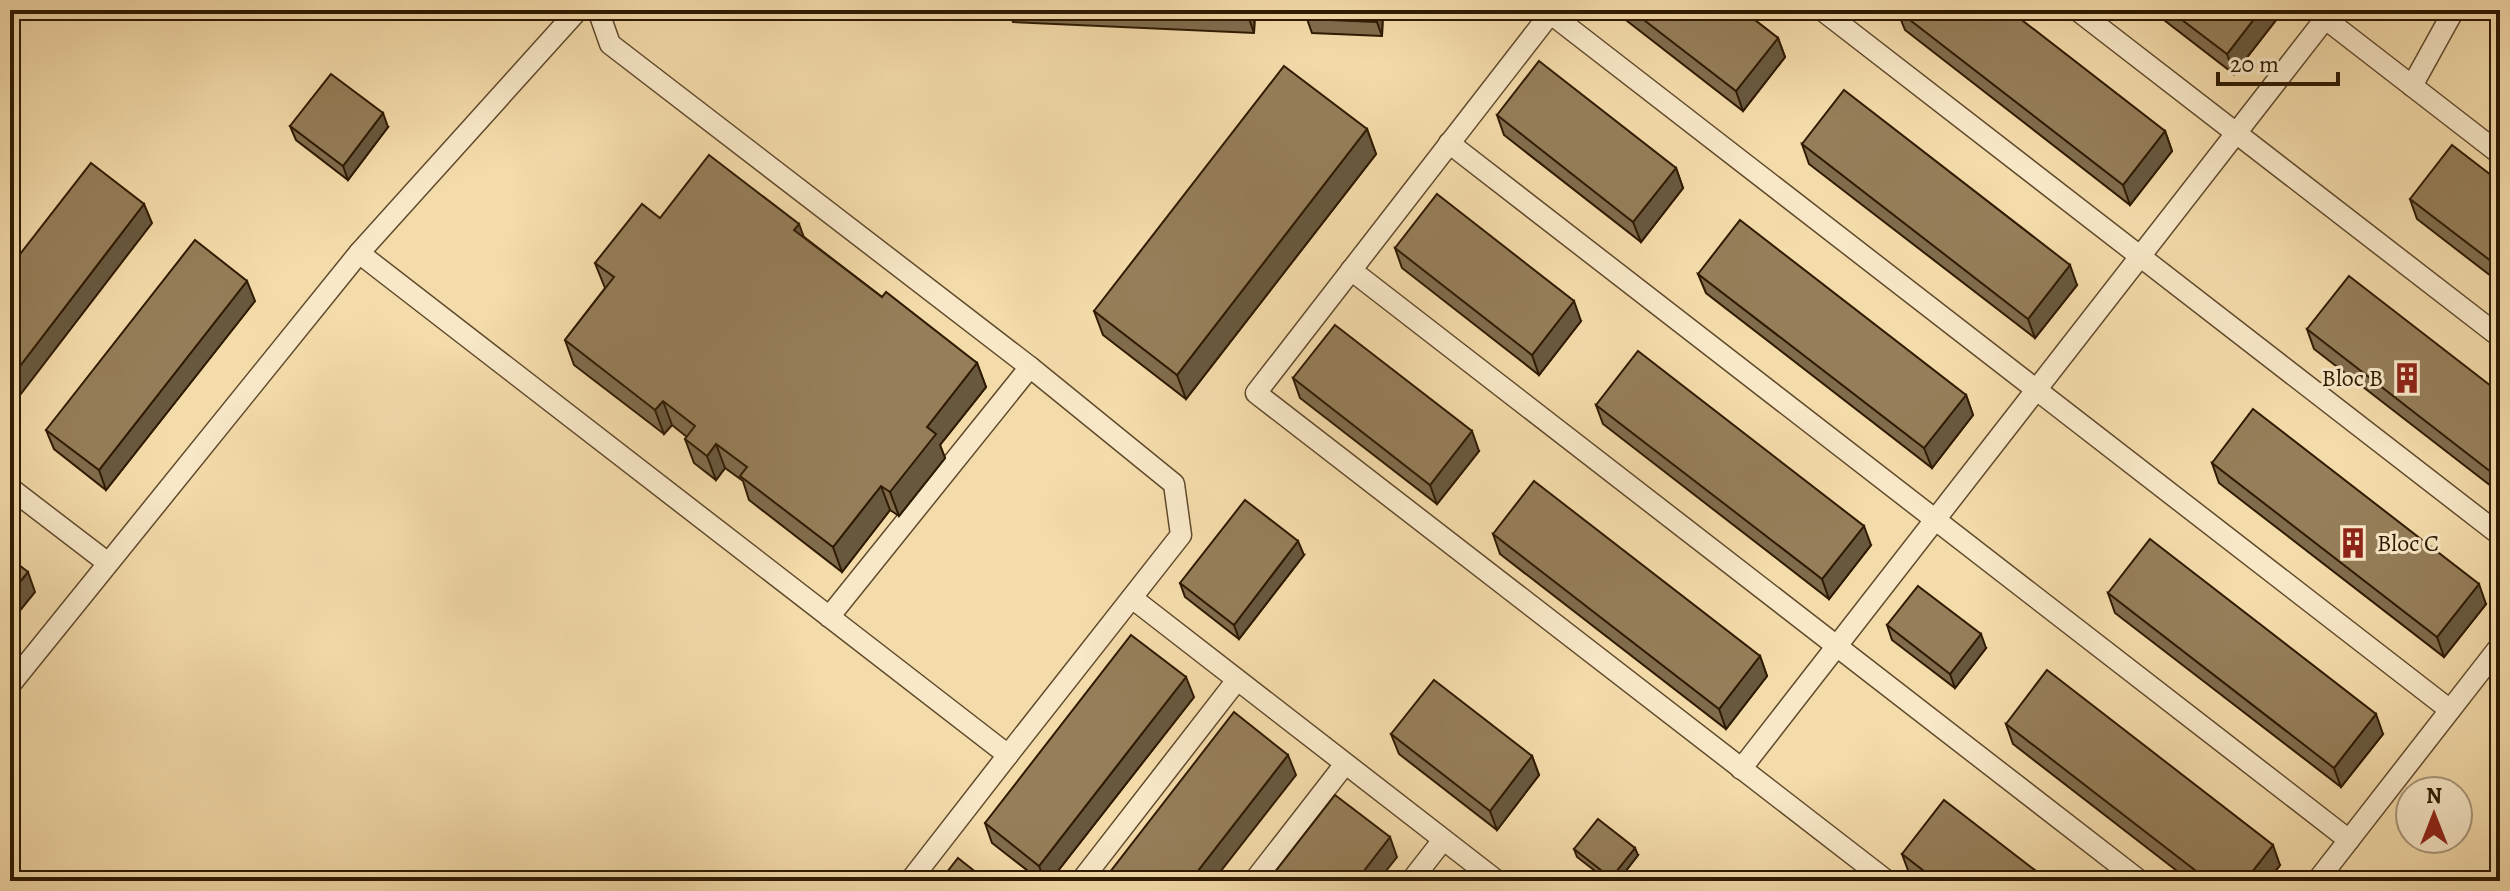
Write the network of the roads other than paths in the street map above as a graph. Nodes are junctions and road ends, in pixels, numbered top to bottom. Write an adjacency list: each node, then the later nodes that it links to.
1 (578, 10): 12 (lane)
2 (598, 10): 16 (lane)
3 (1822, 10): 13 (lane)
4 (2077, 10): 9 (lane)
5 (2454, 10): 8 (lane)
6 (1550, 11): 10 (lane); 17 (lane)
7 (2320, 14): 8 (lane); 9 (lane)
8 (2412, 86): 11 (lane)
9 (2236, 133): 13 (lane); 15 (lane)
10 (1449, 143): 14 (lane); 19 (lane)
11 (2500, 154)
12 (359, 253): 21 (lane); 23 (lane)
13 (2140, 256): 17 (lane); 20 (lane)
14 (1351, 270): 24 (lane); 31 (lane)
15 (2500, 337)
16 (1030, 367): 22 (lane); 23 (lane)
17 (2036, 390): 19 (lane); 28 (lane)
18 (10, 488): 21 (lane)
19 (1935, 520): 24 (lane); 33 (lane)
20 (2500, 535)
21 (108, 563): 27 (lane)
22 (1132, 598): 26 (lane); 29 (lane)
23 (829, 617): 29 (lane)
24 (1837, 646): 31 (lane); 40 (lane)
25 (2500, 646): 28 (lane)
26 (1237, 680): 30 (lane); 35 (lane)
27 (10, 685)
28 (2450, 710): 33 (lane)
29 (1008, 755): 34 (lane)
30 (1345, 764): 32 (lane); 36 (lane)
31 (1741, 769): 39 (lane)
32 (1443, 840): 37 (lane); 38 (lane)
33 (2349, 840): 41 (lane)
34 (910, 881)
35 (1081, 881)
36 (1254, 881)
37 (1411, 881)
38 (1497, 881)
39 (1887, 881)
40 (2140, 881)
41 (2317, 881)

